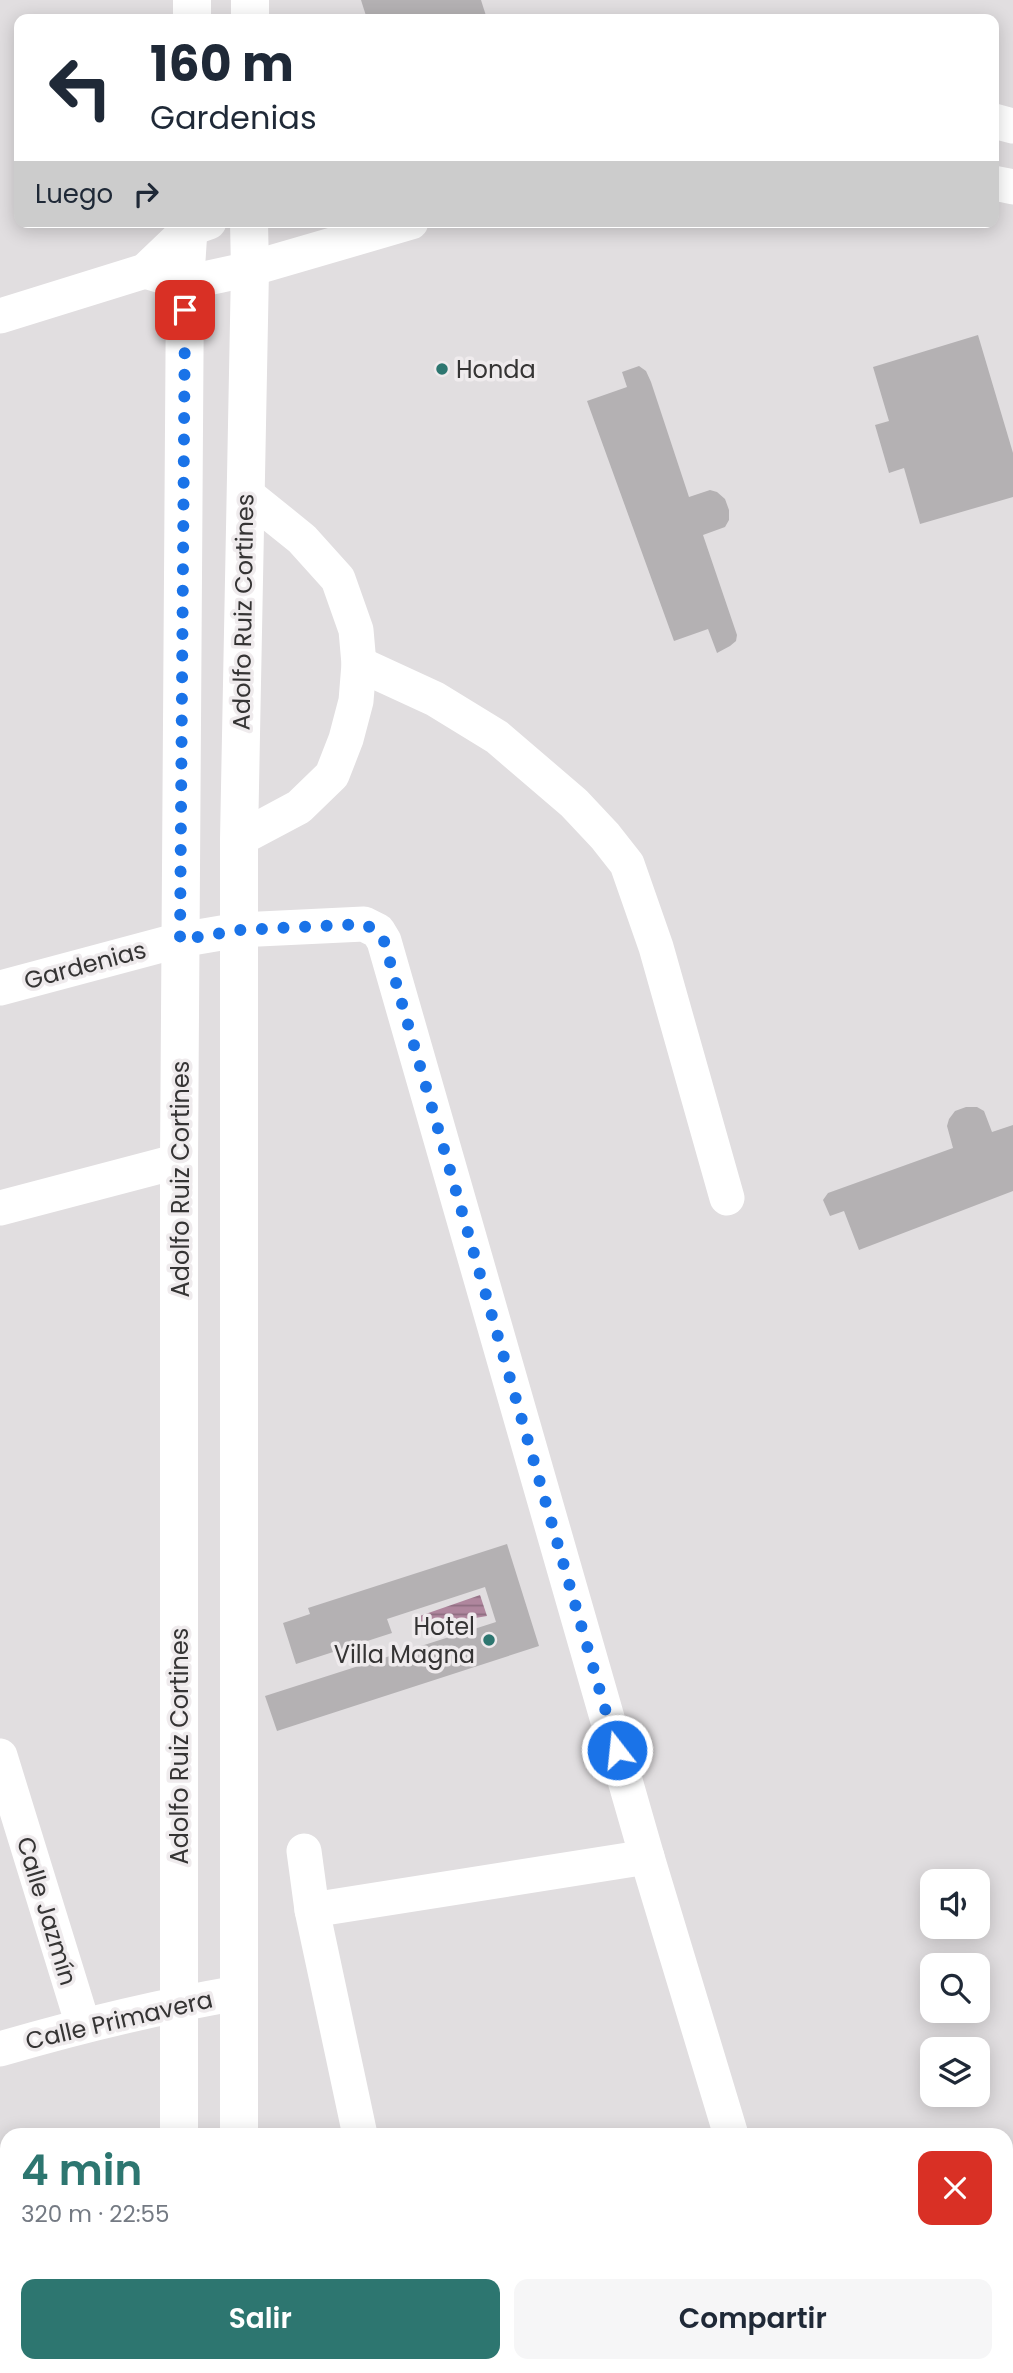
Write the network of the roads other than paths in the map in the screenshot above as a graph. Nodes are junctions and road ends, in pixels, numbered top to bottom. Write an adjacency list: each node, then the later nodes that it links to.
1 (193, 228): 6 (street)
2 (195, 228): 7 (main road, Adolfo Ruiz Cortines)
3 (249, 228): 5 (main road, Adolfo Ruiz Cortines)
4 (390, 228): 5 (street)
5 (250, 269): 7 (street); 9 (main road, Adolfo Ruiz Cortines)
6 (145, 271): 7 (street); 8 (street)
7 (186, 283): 13 (main road, Adolfo Ruiz Cortines)
8 (0, 316)
9 (245, 493): 10 (street); 11 (main road, Adolfo Ruiz Cortines)
10 (359, 664): 11 (street); 16 (street)
11 (239, 839): 12 (main road, Adolfo Ruiz Cortines)
12 (239, 930): 13 (street, Gardenias); 20 (street, Gardenias); 22 (main road, Adolfo Ruiz Cortines)
13 (180, 940): 14 (street, Gardenias); 15 (main road, Adolfo Ruiz Cortines)
14 (0, 988)
15 (179, 1161): 17 (street); 23 (main road, Adolfo Ruiz Cortines)
16 (727, 1198)
17 (0, 1208)
18 (0, 1756): 24 (street, Calle Jazmín)
19 (304, 1851): 21 (street)
20 (647, 1857): 21 (street); 29 (street)
21 (312, 1910): 28 (street)
22 (238, 1993): 23 (street, Calle Primavera); 27 (main road, Adolfo Ruiz Cortines)
23 (179, 2003): 24 (street, Calle Primavera); 26 (main road, Adolfo Ruiz Cortines)
24 (83, 2025): 25 (street, Calle Primavera)
25 (0, 2049)
26 (179, 2128)
27 (239, 2128)
28 (359, 2128)
29 (729, 2128)

